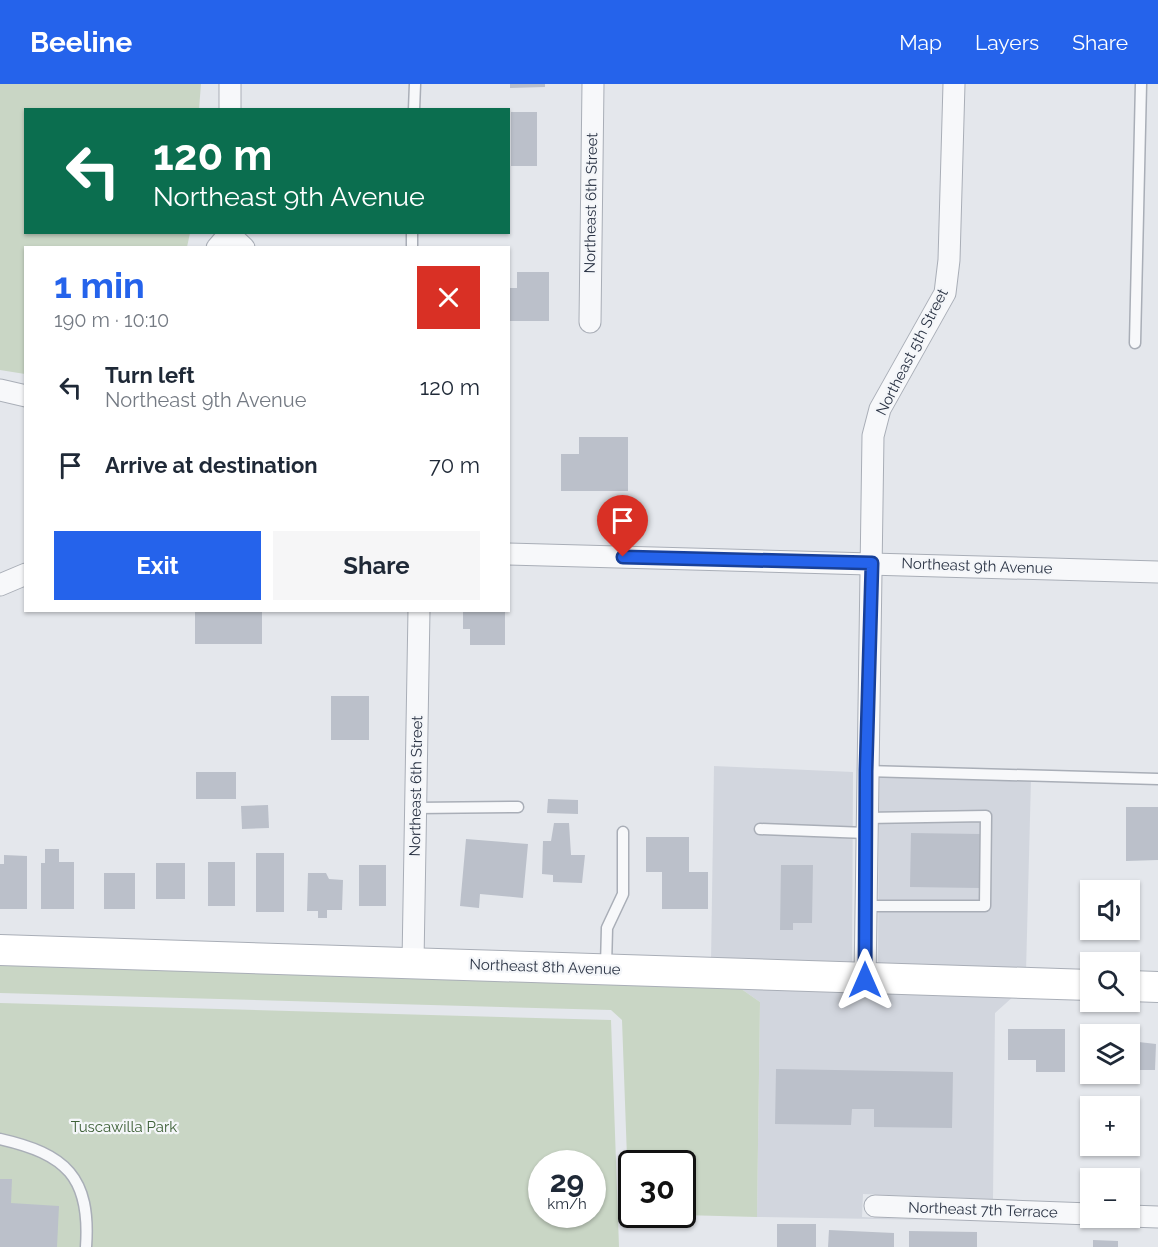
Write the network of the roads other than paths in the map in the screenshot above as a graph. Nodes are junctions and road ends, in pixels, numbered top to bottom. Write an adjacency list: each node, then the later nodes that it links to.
1 (230, 84): 6 (street)
2 (415, 84): 7 (lane)
3 (592, 84): 8 (street, Northeast 6th Street)
4 (954, 84): 13 (street, Northeast 5th Street)
5 (1141, 84): 9 (lane)
6 (230, 108)
7 (414, 108)
8 (590, 322)
9 (1135, 343)
10 (0, 390): 11 (street)
11 (24, 396)
12 (510, 554): 13 (street, Northeast 9th Avenue)
13 (872, 563): 14 (street, Northeast 9th Avenue); 18 (street, Northeast 5th Street)
14 (1158, 572)
15 (24, 575): 16 (street)
16 (0, 585)
17 (419, 612): 21 (street, Northeast 6th Street)
18 (866, 771): 19 (lane); 22 (street, Northeast 5th Street)
19 (1158, 779)
20 (518, 807): 21 (lane)
21 (416, 808): 27 (street, Northeast 6th Street)
22 (866, 825): 23 (lane); 25 (street, Northeast 5th Street); 25 (lane)
23 (760, 829)
24 (623, 832): 28 (lane)
25 (865, 906): 29 (street, Northeast 5th Street)
26 (0, 950): 27 (main road, Northeast 8th Avenue)
27 (413, 962): 28 (main road, Northeast 8th Avenue)
28 (606, 970): 29 (main road, Northeast 8th Avenue)
29 (865, 980): 30 (main road, Northeast 8th Avenue)
30 (1080, 985)
31 (1140, 986): 32 (main road)
32 (1158, 987)
33 (0, 1139): 38 (lane)
34 (875, 1206): 35 (street, Northeast 7th Terrace)
35 (1080, 1214)
36 (1140, 1216): 37 (street)
37 (1158, 1217)
38 (86, 1247)

